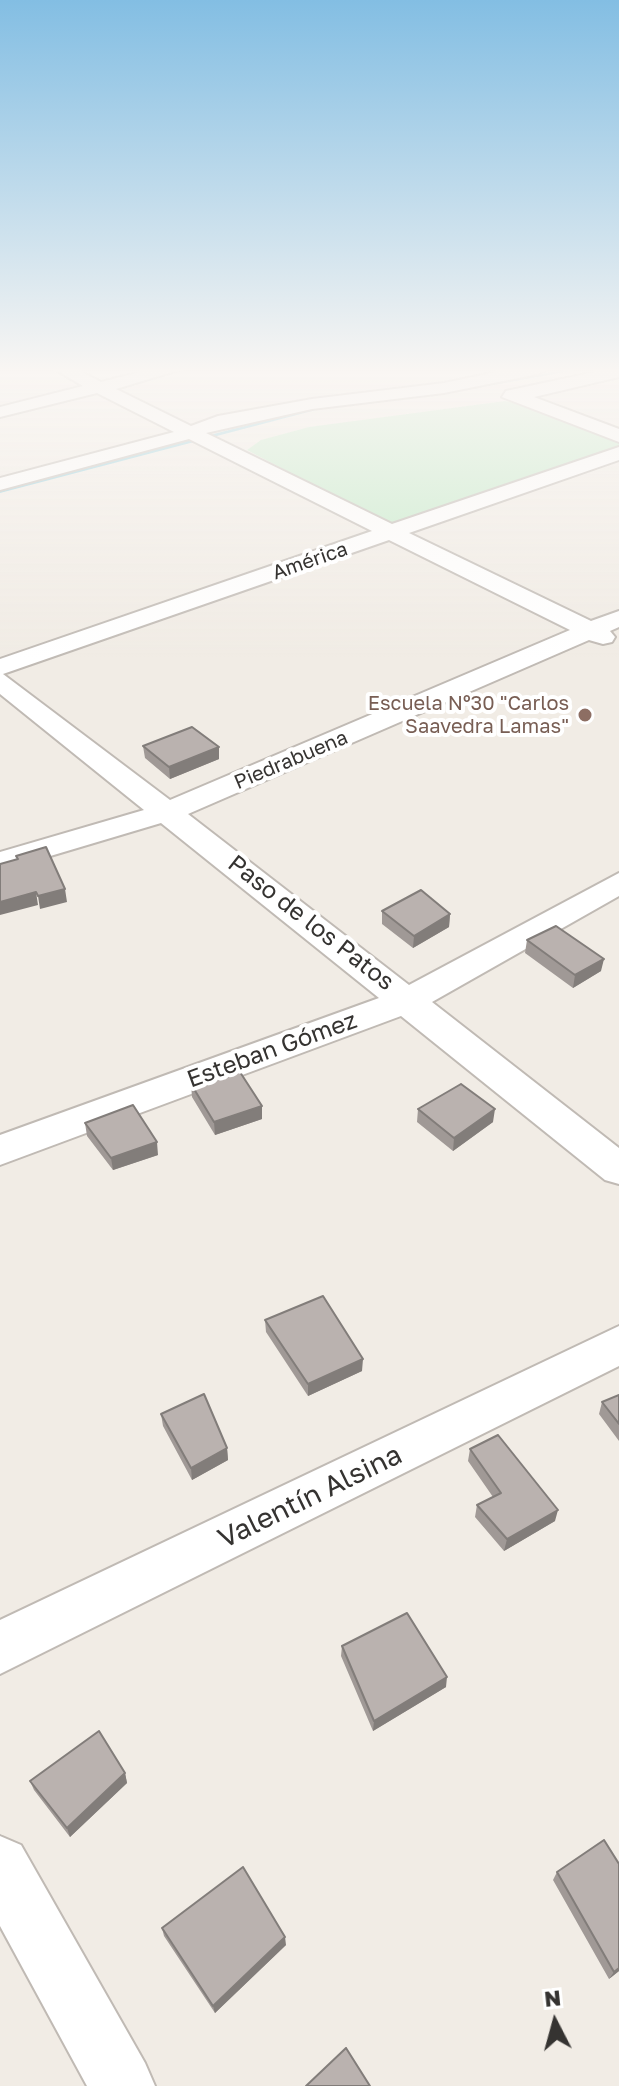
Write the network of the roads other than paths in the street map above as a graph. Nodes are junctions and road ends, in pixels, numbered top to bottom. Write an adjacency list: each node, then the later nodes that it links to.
1 (91, 466): 4 (street)
2 (259, 466): 5 (street)
3 (581, 466): 5 (street, América)
4 (0, 484)
5 (394, 533): 7 (street); 9 (street, América)
6 (619, 618): 7 (street, Piedrabuena)
7 (590, 631): 8 (street); 11 (street, Piedrabuena)
8 (619, 645)
9 (0, 667)
10 (0, 681): 11 (street, Paso de los Patos)
11 (168, 812): 12 (street, Piedrabuena); 14 (street, Paso de los Patos)
12 (0, 862)
13 (619, 883): 14 (street, Esteban Gómez)
14 (409, 1000): 15 (street, Esteban Gómez); 16 (street, Paso de los Patos)
15 (0, 1150)
16 (619, 1169)
17 (619, 1345): 18 (street, Valentín Alsina)
18 (0, 1648)
19 (0, 1866): 20 (street)
20 (122, 2086)

